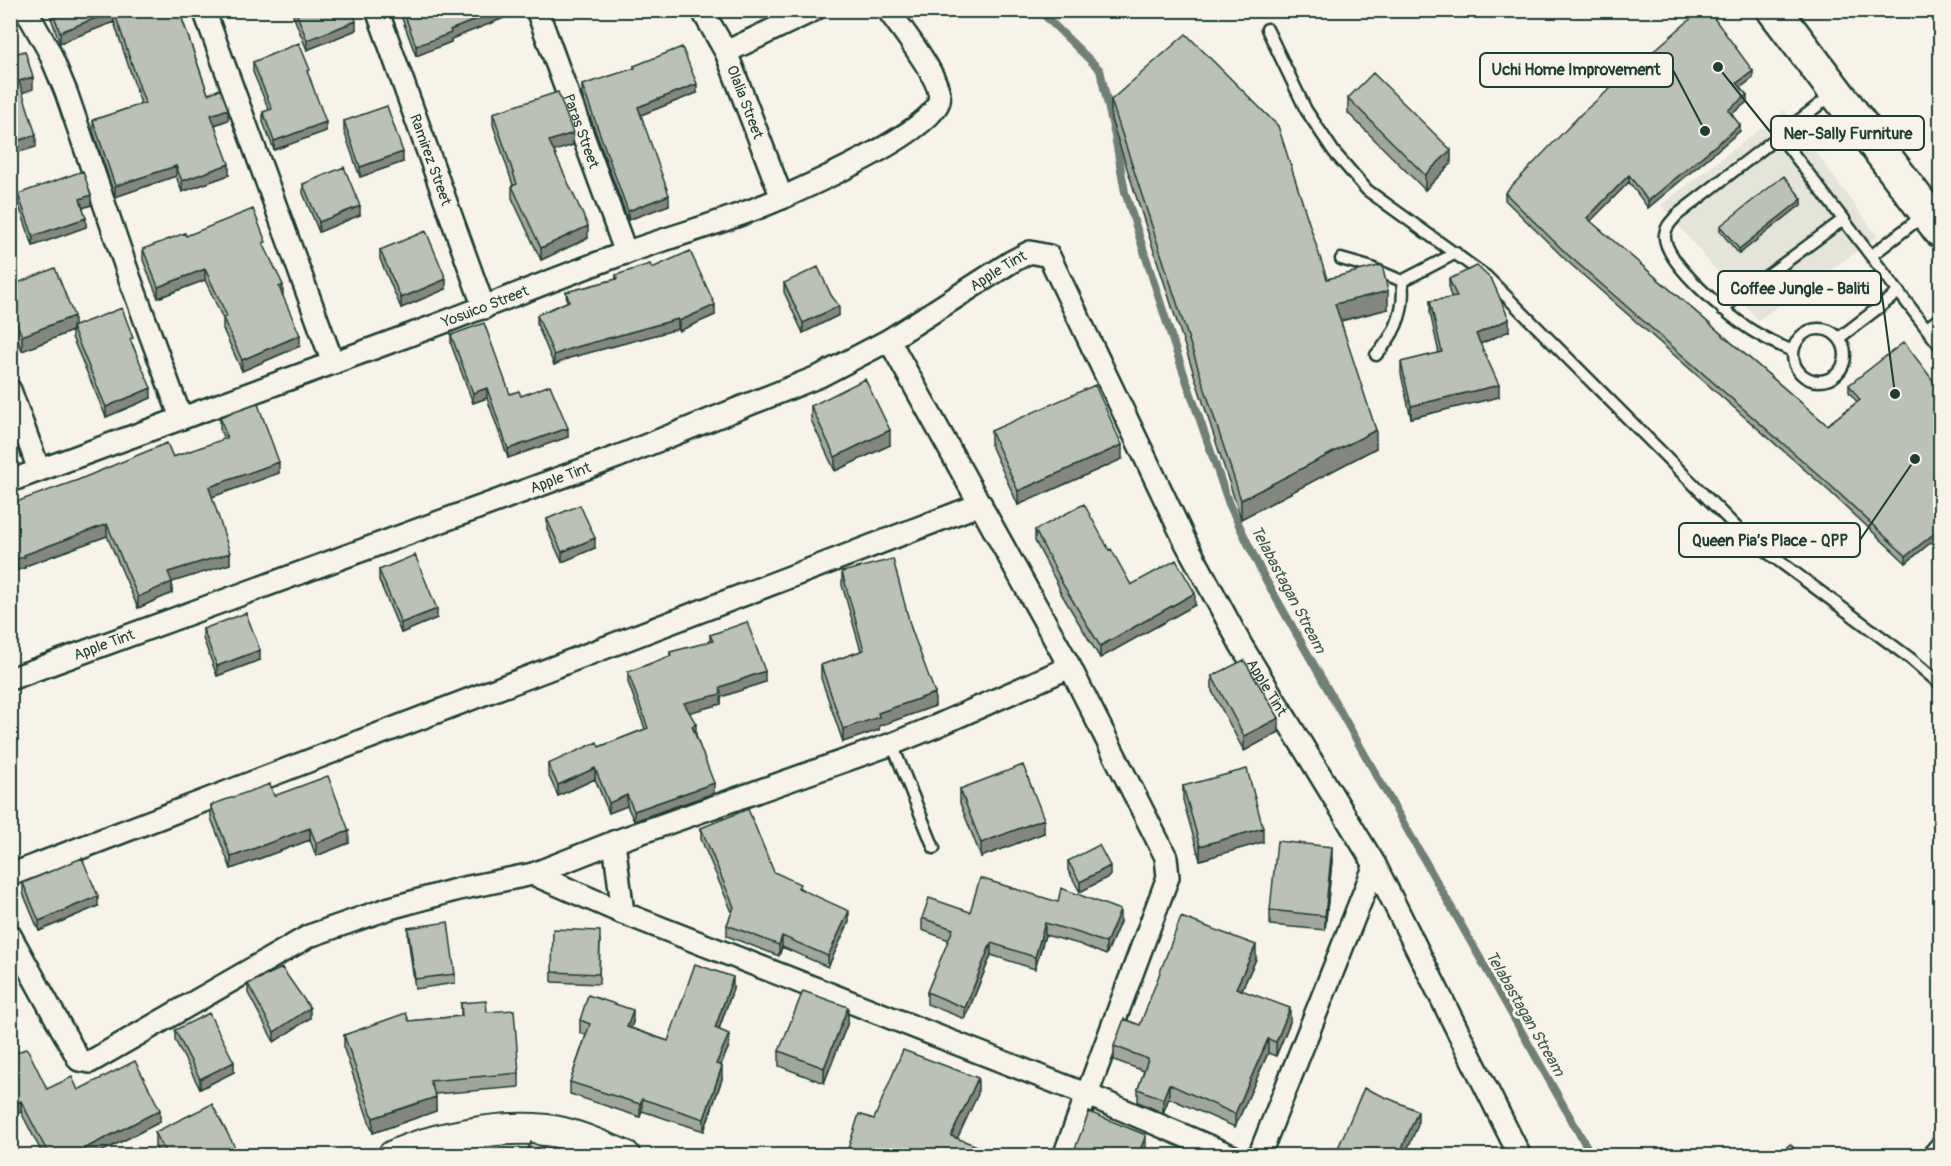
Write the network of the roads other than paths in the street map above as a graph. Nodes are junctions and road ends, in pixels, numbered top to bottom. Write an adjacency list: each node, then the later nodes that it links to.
1 (26, 10): 33 (street)
2 (204, 10): 31 (street)
3 (377, 10): 22 (street, Ramirez Street)
4 (537, 10): 16 (street, Paras Street)
5 (702, 10): 10 (street, Olalia Street)
6 (814, 10): 10 (street)
7 (888, 10): 13 (street, Yosuico Street)
8 (1774, 10): 11 (highway)
9 (1267, 29): 17 (lane)
10 (726, 52): 13 (street, Olalia Street)
11 (1835, 92): 12 (lane); 15 (highway)
12 (1779, 135): 14 (lane); 23 (lane)
13 (782, 198): 16 (street, Yosuico Street)
14 (1844, 219): 18 (lane); 23 (lane)
15 (1934, 222): 18 (lane)
16 (626, 253): 22 (street, Yosuico Street)
17 (1456, 253): 20 (lane); 39 (lane)
18 (1871, 256): 21 (lane)
19 (1341, 259): 20 (lane)
20 (1402, 281): 30 (lane)
21 (1899, 292): 25 (lane); 26 (lane)
22 (484, 308): 31 (street, Yosuico Street)
23 (1722, 309): 29 (lane)
24 (1941, 318): 25 (lane)
25 (1927, 328): 28 (lane)
26 (1839, 338): 29 (lane); 29 (lane)
27 (889, 340): 36 (street); 38 (street, Apple Tint); 43 (street, Apple Tint)
28 (1941, 346)
29 (1793, 351)
30 (1376, 355)
31 (333, 363): 33 (street, Yosuico Street)
32 (10, 390): 34 (street)
33 (181, 418): 34 (street, Yosuico Street)
34 (39, 470): 35 (street, Yosuico Street)
35 (10, 481)
36 (981, 504): 37 (street); 45 (street)
37 (1070, 667): 40 (street); 48 (street)
38 (10, 679)
39 (1941, 684)
40 (892, 744): 41 (street); 42 (lane)
41 (614, 842): 44 (street); 46 (street)
42 (934, 848)
43 (1375, 865): 54 (street); 55 (street, Apple Tint)
44 (533, 874): 46 (street); 47 (street)
45 (10, 875)
46 (623, 913): 48 (street)
47 (10, 935)
48 (1088, 1095): 52 (street); 53 (street)
49 (1941, 1148): 56 (street)
50 (393, 1155): 51 (street)
51 (625, 1155)
52 (1064, 1155)
53 (1232, 1155)
54 (1259, 1155)
55 (1520, 1155)
56 (1933, 1155)

